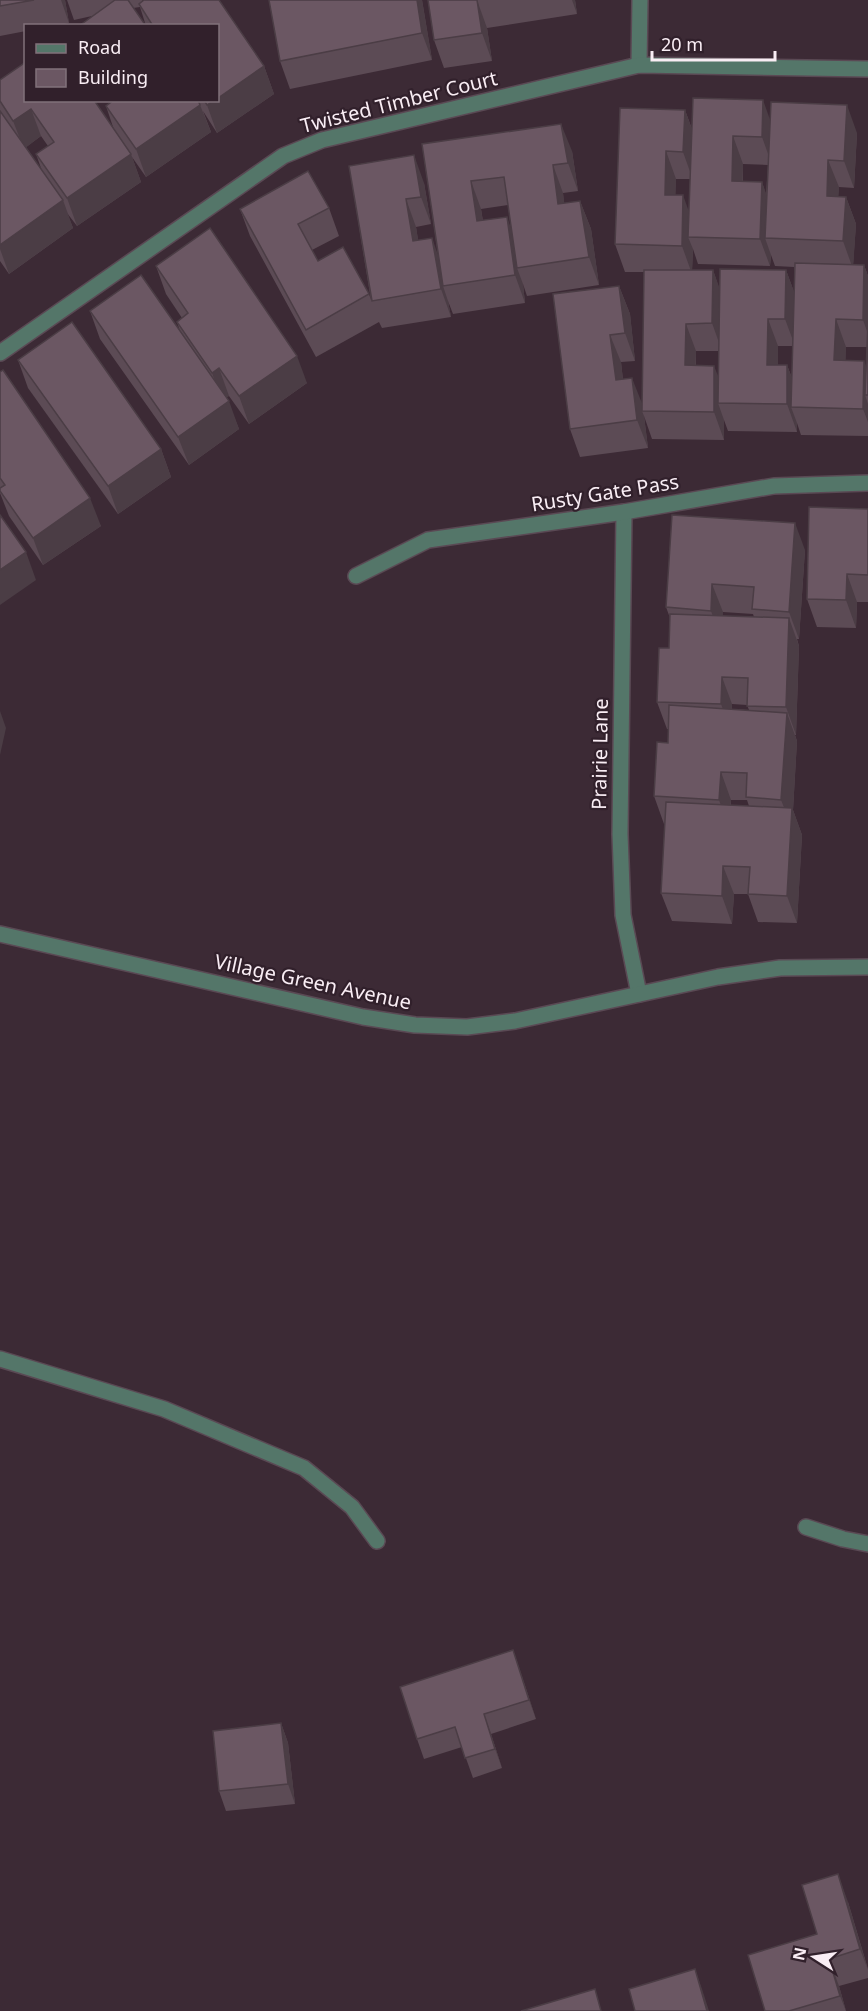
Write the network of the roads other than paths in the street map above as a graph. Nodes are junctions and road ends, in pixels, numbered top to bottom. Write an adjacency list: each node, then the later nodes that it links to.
1 (640, 0): 2 (street)
2 (639, 65): 3 (street, Twisted Timber Court); 4 (street, Twisted Timber Court)
3 (868, 69)
4 (0, 352)
5 (868, 483): 6 (street, Rusty Gate Pass)
6 (624, 512): 7 (street, Rusty Gate Pass); 10 (street, Prairie Lane)
7 (356, 576)
8 (0, 934): 10 (street, Village Green Avenue)
9 (868, 967): 10 (street, Village Green Avenue)
10 (639, 994)
11 (0, 1359): 13 (street)
12 (806, 1527): 14 (street)
13 (377, 1540)
14 (868, 1544)

